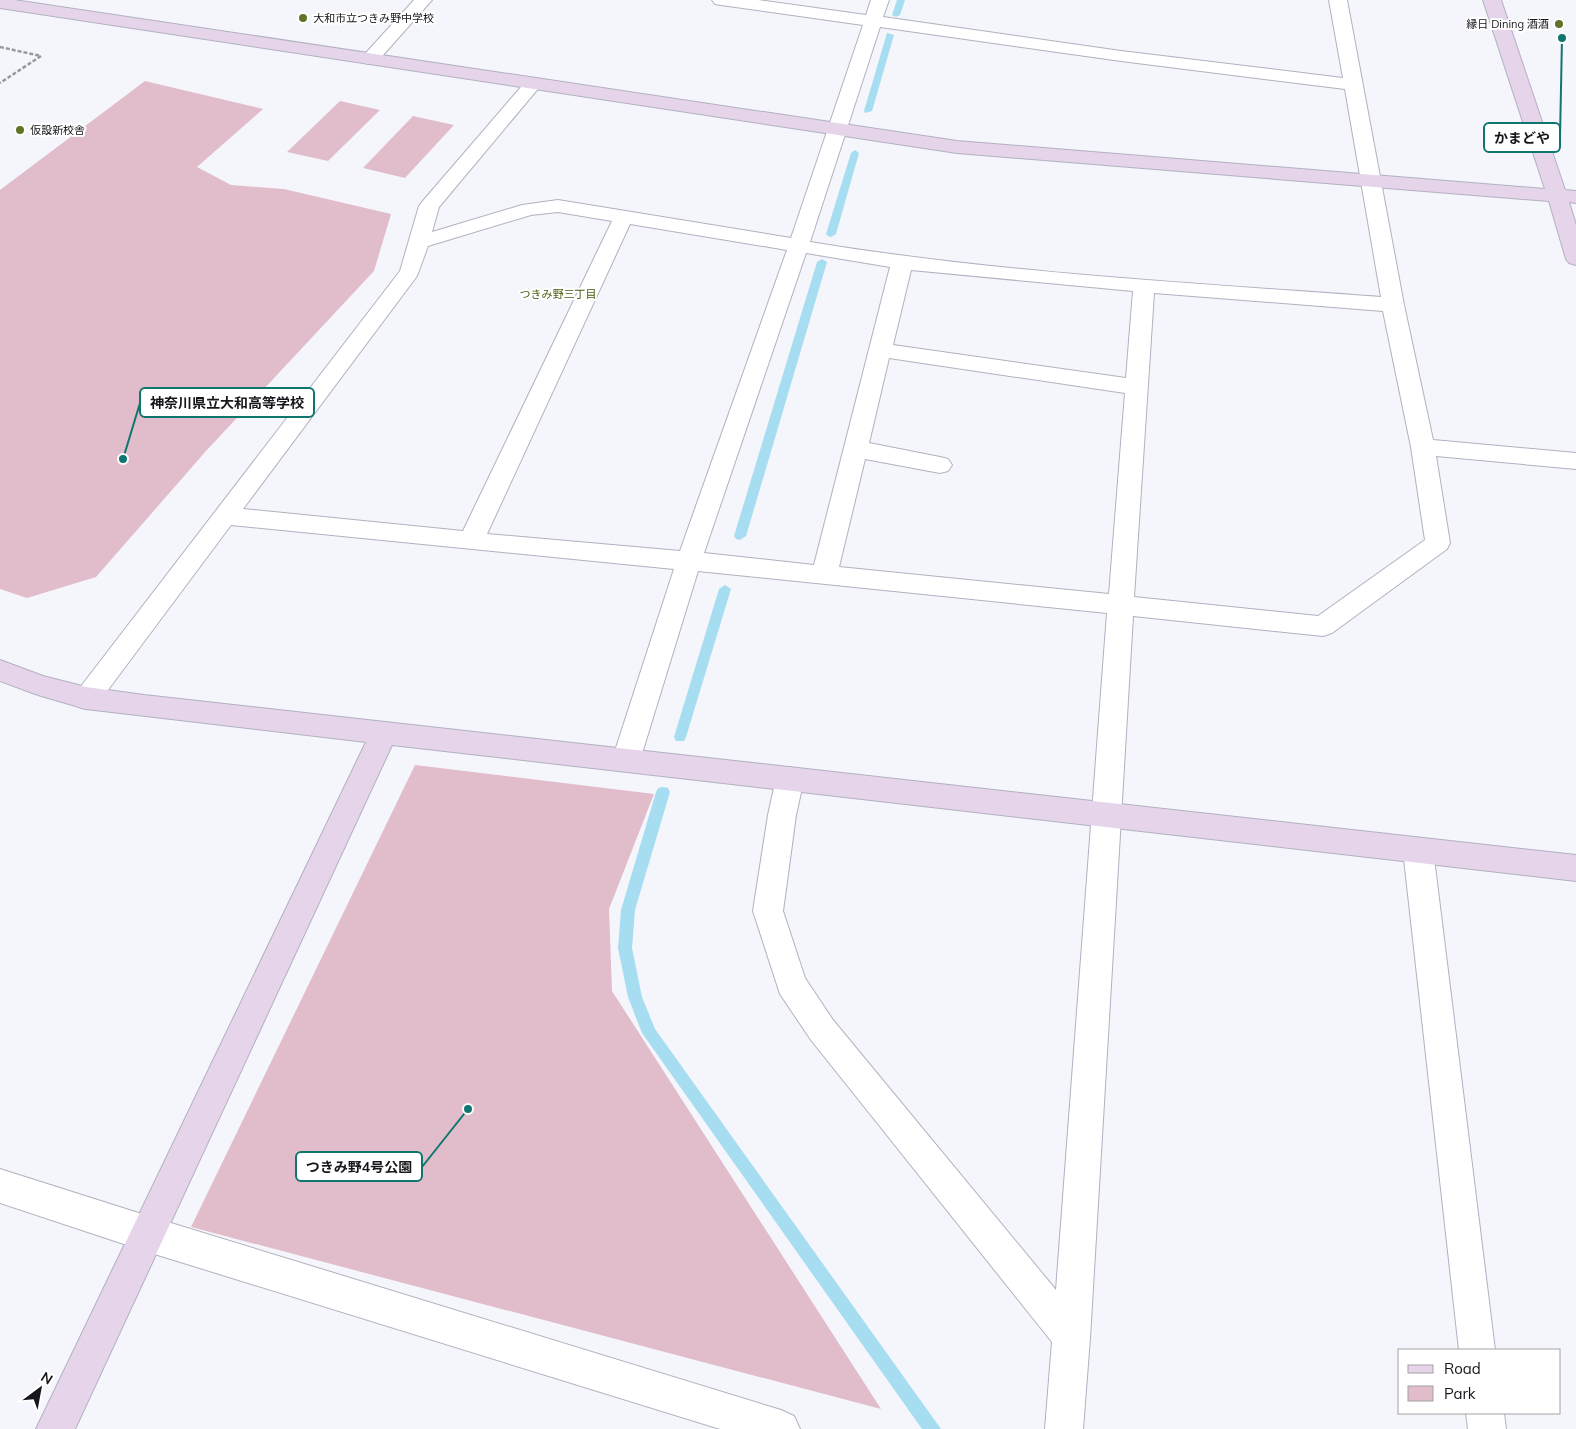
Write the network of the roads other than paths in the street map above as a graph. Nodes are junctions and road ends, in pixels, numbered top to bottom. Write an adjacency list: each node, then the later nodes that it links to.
1 (423, 0): 7 (street)
2 (721, 0): 6 (street)
3 (1338, 0): 9 (street)
4 (1492, 0): 12 (street)
5 (0, 3): 7 (street)
6 (877, 10): 9 (street); 10 (street)
7 (370, 60): 8 (street)
8 (534, 84): 10 (street); 14 (street)
9 (1353, 85): 11 (street)
10 (837, 130): 11 (street); 15 (street)
11 (1372, 181): 12 (street); 19 (street)
12 (1567, 196): 16 (street)
13 (624, 216): 14 (street); 15 (street); 27 (street)
14 (419, 242): 26 (street)
15 (799, 245): 17 (street); 28 (street)
16 (1576, 260)
17 (902, 263): 18 (street); 20 (street)
18 (1144, 286): 19 (street); 21 (street)
19 (1393, 305): 22 (street)
20 (880, 350): 21 (street); 23 (street)
21 (1136, 387): 30 (street)
22 (1423, 447): 24 (street); 30 (street)
23 (856, 449): 25 (street); 29 (street)
24 (1576, 461)
25 (940, 464)
26 (224, 516): 27 (street); 32 (street)
27 (471, 542): 28 (street)
28 (689, 560): 29 (street); 34 (street)
29 (824, 575): 30 (street)
30 (1122, 605): 36 (street)
31 (0, 670): 32 (street)
32 (86, 698): 33 (street)
33 (383, 734): 34 (street); 40 (street)
34 (626, 760): 35 (street)
35 (790, 779): 36 (street); 41 (street)
36 (1108, 814): 37 (street); 41 (street)
37 (1418, 850): 38 (street); 42 (street)
38 (1576, 868)
39 (0, 1186): 40 (street)
40 (148, 1234): 44 (street); 45 (street)
41 (1072, 1338): 46 (street)
42 (1477, 1349)
43 (1485, 1414): 47 (street)
44 (56, 1429)
45 (781, 1429)
46 (1064, 1429)
47 (1487, 1429)

